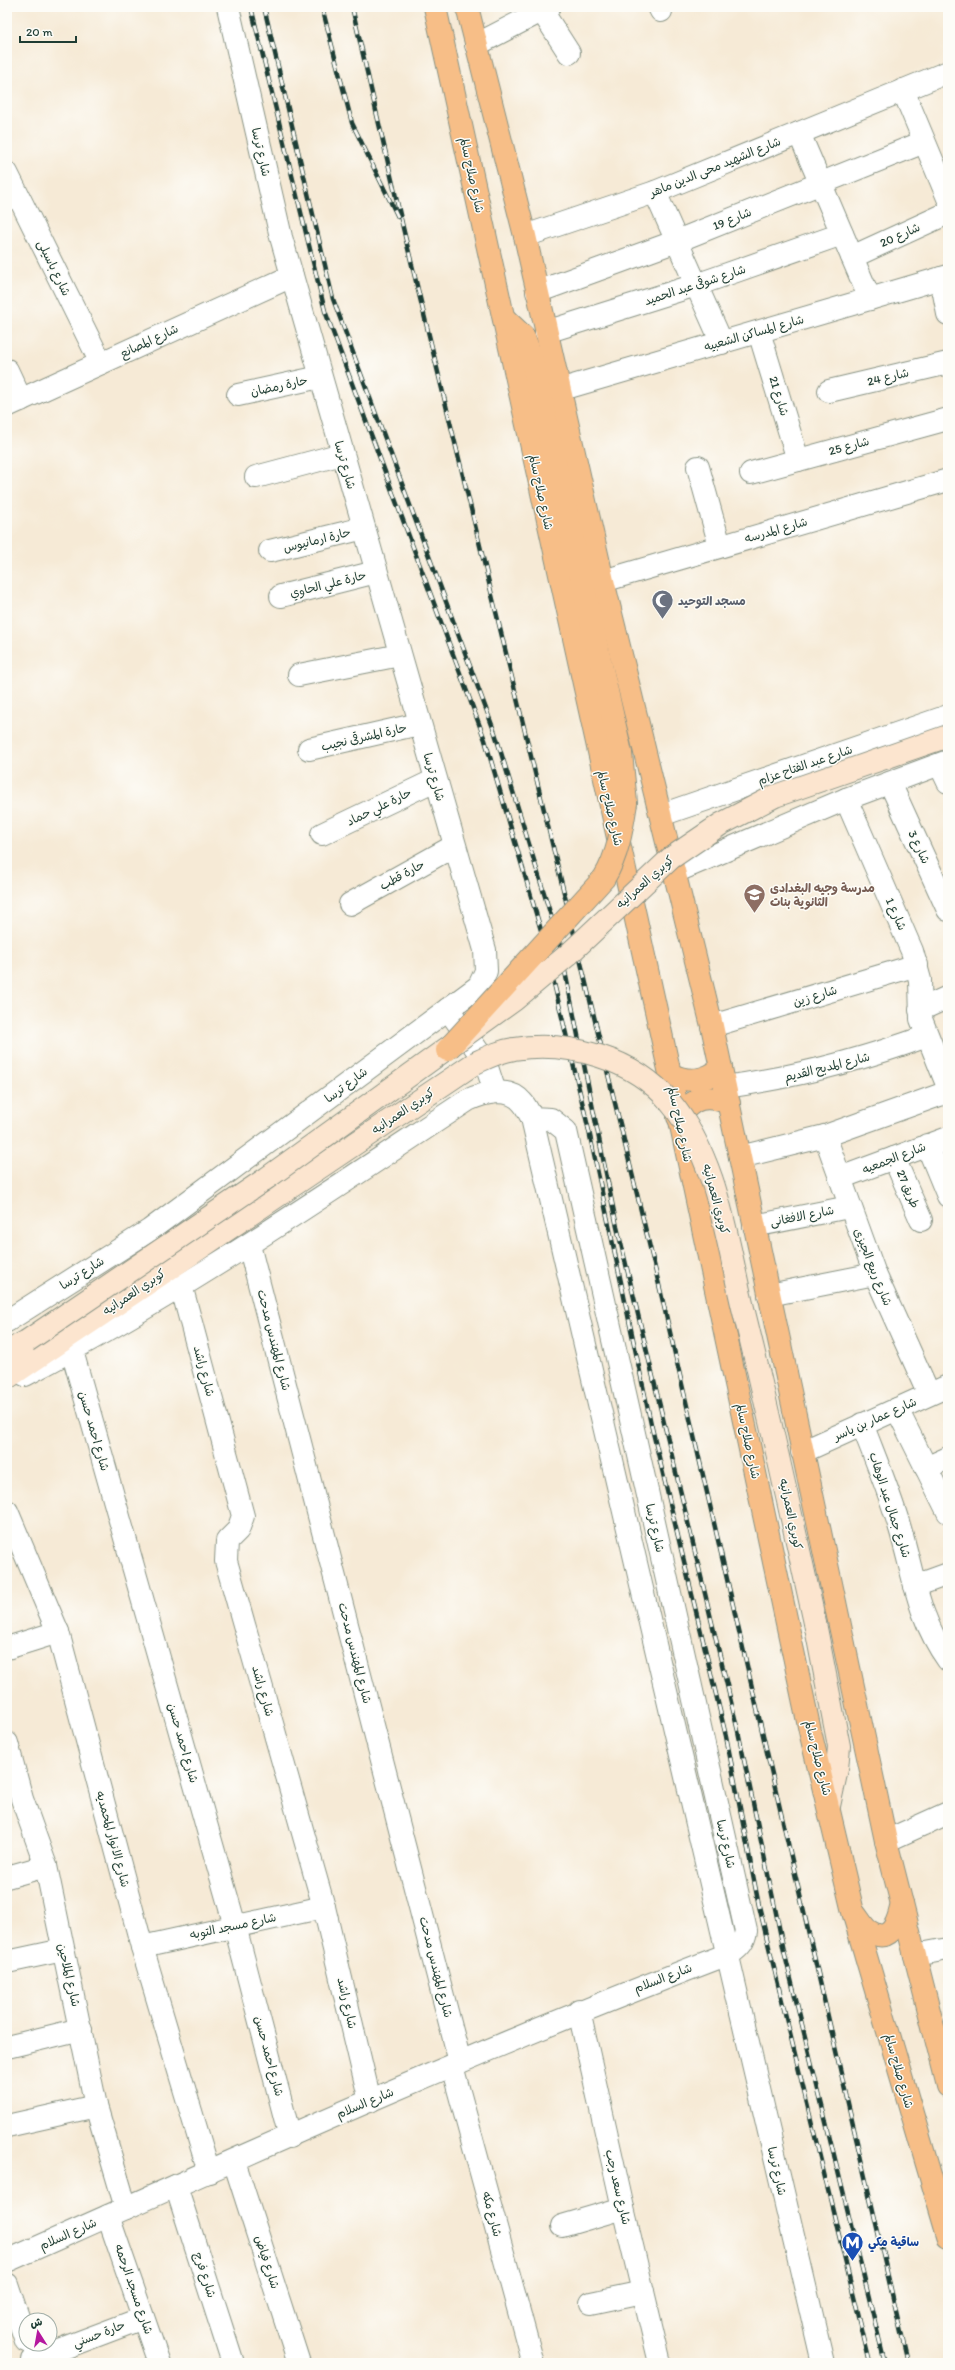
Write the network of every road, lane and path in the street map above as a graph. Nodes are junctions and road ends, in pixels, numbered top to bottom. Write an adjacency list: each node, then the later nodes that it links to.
1 (228, 7): 20 (street, شارع ترسا)
2 (435, 7): 26 (highway, شارع صلاح سالم)
3 (467, 7): 5 (highway)
4 (546, 9): 5 (street); 6 (street)
5 (476, 45): 17 (highway)
6 (569, 53)
7 (948, 72): 8 (street, شارع الشهيد محى الدين ماهر)
8 (903, 90): 9 (street, شارع الشهيد محى الدين ماهر); 10 (street)
9 (799, 133): 12 (street); 13 (street, شارع الشهيد محى الدين ماهر)
10 (935, 152): 12 (street, شارع 19); 14 (street)
11 (7, 173): 30 (street, شارع باسيلى)
12 (820, 183): 16 (street); 18 (street, شارع 19)
13 (655, 192): 17 (street, شارع الشهيد محى الدين ماهر); 18 (street)
14 (948, 198)
15 (948, 213): 19 (street, شارع 20)
16 (842, 234): 19 (street); 22 (street, شارع شوقى عبد الحميد)
17 (525, 236): 23 (highway)
18 (677, 241): 22 (street); 23 (street, شارع 19)
19 (852, 257): 24 (street)
20 (292, 276): 30 (street, شارع المصانع); 33 (street, شارع ترسا)
21 (945, 277): 24 (street, شارع المساكن الشعبيه); 25 (street)
22 (696, 285): 27 (street, شارع شوقى عبد الحميد); 29 (street)
23 (537, 292): 27 (highway)
24 (870, 299): 28 (street, شارع المساكن الشعبيه)
25 (948, 314)
26 (504, 318): 73 (highway, bridge); 74 (highway, شارع صلاح سالم)
27 (546, 332): 34 (highway)
28 (760, 332): 29 (street, شارع المساكن الشعبيه); 40 (street, شارع 21)
29 (722, 343): 34 (street, شارع المساكن الشعبيه)
30 (101, 363): 37 (street, شارع المصانع)
31 (948, 363): 35 (street, شارع 24)
32 (7, 370): 37 (street)
33 (320, 377): 36 (street, حارة رمضان); 39 (street, شارع ترسا)
34 (559, 390): 49 (highway)
35 (829, 391)
36 (238, 395)
37 (14, 403)
38 (948, 419): 40 (street, شارع 25)
39 (342, 454): 43 (street); 45 (street, شارع ترسا)
40 (798, 460): 42 (street, شارع 25)
41 (698, 467): 46 (street)
42 (751, 473)
43 (256, 477)
44 (948, 480): 46 (street, شارع المدرسه)
45 (364, 528): 47 (street, حارة ارمانيوس); 48 (street, شارع ترسا)
46 (720, 546): 49 (street, شارع المدرسه)
47 (270, 551)
48 (376, 572): 50 (street, حارة علي الحاوي); 51 (street, شارع ترسا)
49 (604, 580): 61 (highway)
50 (281, 596)
51 (400, 655): 52 (street); 54 (street, شارع ترسا)
52 (299, 675)
53 (948, 716): 61 (street, شارع عبد الفتاح عزام)
54 (419, 724): 56 (street, حارة المشرقى نجيب); 58 (street, شارع ترسا)
55 (948, 736): 73 (street, كوبري العمرانيه, bridge)
56 (309, 750)
57 (945, 769): 59 (street)
58 (435, 780): 62 (street, حارة علي حماد); 63 (street, شارع ترسا)
59 (890, 783): 60 (street); 66 (street, شارع 3)
60 (846, 799): 64 (street); 67 (street, شارع 1)
61 (661, 815): 64 (highway)
62 (322, 834)
63 (454, 846): 65 (street, حارة قطب); 69 (street, شارع ترسا)
64 (676, 872): 71 (highway)
65 (350, 904)
66 (948, 910)
67 (917, 966): 70 (street, شارع 1); 71 (street, شارع زين)
68 (948, 997): 70 (street)
69 (448, 1009): 77 (street); 95 (street, شارع ترسا)
70 (920, 1010): 72 (street, شارع 1)
71 (712, 1026): 75 (highway)
72 (927, 1036): 75 (street, شارع المدبح القديم); 76 (street, شارع 1)
73 (447, 1050): 97 (street, كوبري العمرانيه, bridge)
74 (670, 1074): 75 (highway); 79 (highway, شارع صلاح سالم)
75 (725, 1086): 79 (highway); 84 (highway)
76 (948, 1087)
77 (495, 1092): 80 (street, شارع ترسا); 91 (street, شارع ترسا)
78 (948, 1092): 81 (street)
79 (678, 1117): 115 (highway, شارع صلاح سالم)
80 (532, 1118): 127 (street, شارع ترسا); 127 (street, شارع ترسا)
81 (825, 1136): 84 (street); 86 (street, شارع ربيع الجيزى)
82 (948, 1138): 83 (street, شارع الجمعيه)
83 (927, 1145): 85 (street, شارع الجمعيه); 87 (street)
84 (740, 1157): 90 (highway)
85 (894, 1158): 86 (street, شارع الجمعيه); 89 (street, طريق 27)
86 (840, 1178): 88 (street, شارع ربيع الجيزى)
87 (948, 1196)
88 (849, 1207): 90 (street, شارع الافغانى); 92 (street, شارع ربيع الجيزى)
89 (921, 1220)
90 (754, 1226): 94 (highway)
91 (249, 1245): 93 (street, شارع ترسا); 133 (street, شارع المهندس مدحت)
92 (875, 1274): 94 (street); 100 (street, شارع ربيع الجيزى)
93 (181, 1285): 96 (street, شارع ترسا); 121 (street, شارع راشد)
94 (769, 1295): 103 (highway)
95 (7, 1322)
96 (72, 1351): 99 (street, شارع ترسا); 123 (street, شارع احمد حسن)
97 (7, 1352)
98 (7, 1378): 115 (street, كوبري العمرانيه, bridge)
99 (7, 1384)
100 (939, 1390): 101 (street, شارع عمار بن ياسر)
101 (897, 1409): 102 (street, شارع عمار بن ياسر); 105 (street)
102 (862, 1424): 103 (street, شارع عمار بن ياسر); 109 (street, شارع جمال عبد الوهاب)
103 (802, 1452): 117 (highway)
104 (948, 1458): 105 (street)
105 (926, 1468): 107 (street)
106 (7, 1511): 110 (street, شارع الانوار المحمديه)
107 (948, 1512)
108 (948, 1574): 109 (street)
109 (915, 1586): 112 (street, شارع جمال عبد الوهاب)
110 (58, 1632): 111 (street); 124 (street, شارع الانوار المحمديه)
111 (7, 1648)
112 (948, 1660)
113 (7, 1743): 114 (street, شارع الملاحين)
114 (14, 1801): 118 (street, شارع الملاحين)
115 (829, 1806): 122 (highway, شارع صلاح سالم)
116 (948, 1813): 117 (street)
117 (886, 1841): 120 (highway)
118 (46, 1866): 119 (street); 126 (street, شارع الملاحين)
119 (7, 1877)
120 (902, 1902): 122 (highway); 128 (highway)
121 (324, 1907): 123 (street, شارع مسجد التوبه); 135 (street, شارع راشد)
122 (853, 1912): 145 (highway, شارع صلاح سالم)
123 (235, 1926): 124 (street, شارع مسجد التوبه); 138 (street, شارع احمد حسن)
124 (142, 1946): 140 (street, شارع الانوار المحمديه)
125 (948, 1949): 128 (street)
126 (63, 1950): 129 (street); 131 (street, شارع الملاحين)
127 (726, 1955): 130 (street, شارع السلام); 158 (street, شارع ترسا)
128 (915, 1955): 134 (highway)
129 (7, 1962)
130 (579, 2011): 133 (street, شارع السلام); 142 (street, شارع سعد رجب)
131 (81, 2029): 132 (street); 136 (street, شارع الملاحين)
132 (7, 2047)
133 (456, 2064): 135 (street, شارع السلام); 156 (street, شارع مكه)
134 (948, 2086)
135 (370, 2101): 138 (street, شارع السلام)
136 (96, 2106): 137 (street); 143 (street, شارع الملاحين)
137 (7, 2126)
138 (290, 2137): 139 (street, شارع السلام)
139 (234, 2161): 140 (street, شارع السلام); 155 (street, شارع فياض)
140 (209, 2172): 141 (street, شارع السلام)
141 (176, 2186): 143 (street, شارع السلام); 154 (street, شارع فرج)
142 (622, 2208): 144 (street); 148 (street, شارع سعد رجب)
143 (117, 2212): 146 (street, شارع السلام); 151 (street, شارع مسجد الرحمه)
144 (562, 2226)
145 (948, 2236)
146 (7, 2261)
147 (7, 2284): 150 (street)
148 (643, 2292): 149 (street); 157 (street, شارع سعد رجب)
149 (591, 2303)
150 (18, 2317)
151 (143, 2318): 152 (street, حارة حسني); 153 (street, شارع مسجد الرحمه)
152 (58, 2344)
153 (159, 2363)
154 (233, 2363)
155 (299, 2363)
156 (533, 2363)
157 (660, 2363)
158 (823, 2363)

